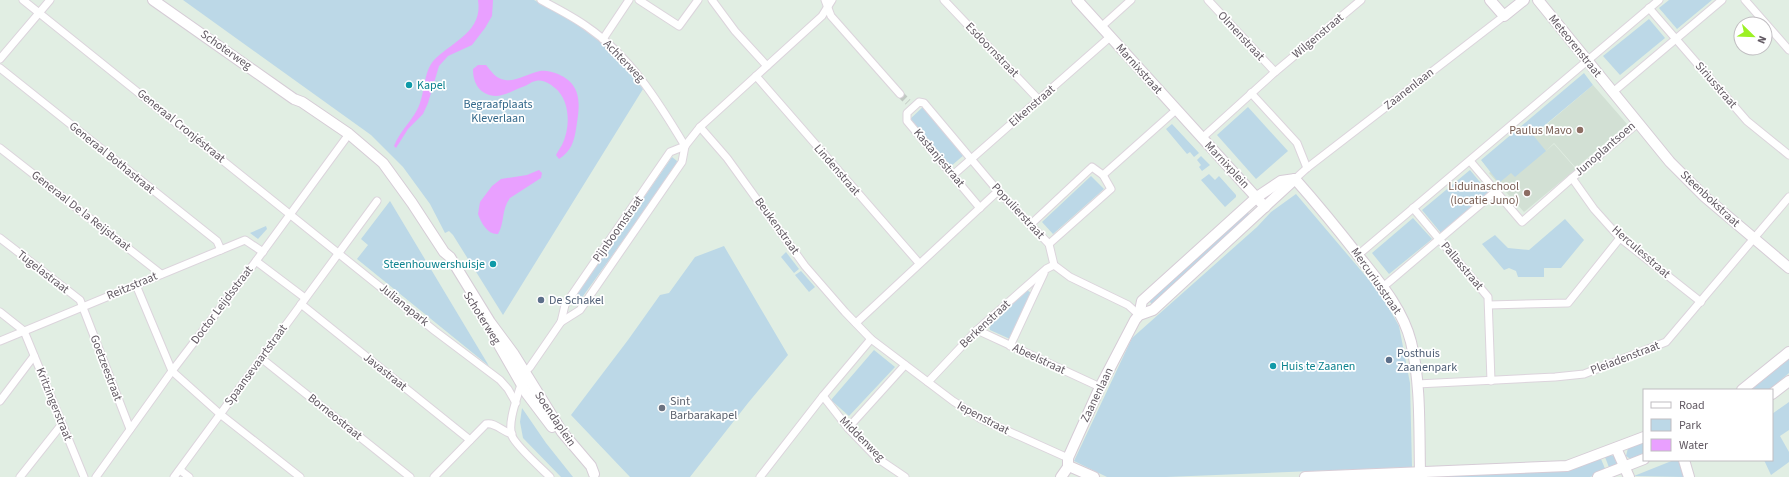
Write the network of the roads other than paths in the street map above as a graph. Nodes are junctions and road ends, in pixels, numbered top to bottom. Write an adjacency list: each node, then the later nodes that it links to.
1 (23, 0): 24 (street, Generaal Cronjéstraat)
2 (50, 0): 24 (street)
3 (540, 0): 29 (street, Achterweg)
4 (629, 0): 29 (street)
5 (640, 0): 6 (street)
6 (698, 0)
7 (712, 0): 33 (street)
8 (825, 0): 22 (street)
9 (832, 0): 22 (street, Pijnboomstraat)
10 (944, 0): 40 (street, Esdoornstraat)
11 (1077, 0): 26 (street, Marnixstraat)
12 (1131, 0): 26 (street)
13 (1208, 0): 35 (street, Olmenstraat)
14 (1490, 0): 25 (street)
15 (1524, 0): 25 (street, Zaanenlaan)
16 (1538, 0): 32 (street, Meteorenstraat)
17 (1659, 0): 23 (street)
18 (1722, 0): 28 (street)
19 (1745, 0): 30 (street)
20 (156, 1): 44 (street, Schoterweg)
21 (1358, 1): 35 (street, Wilgenstraat)
22 (828, 7): 33 (street, Pijnboomstraat); 39 (street)
23 (1649, 8): 28 (street, Siriusstraat); 32 (street)
24 (40, 13): 31 (street); 64 (street, Generaal Cronjéstraat)
25 (1504, 16): 51 (street, Zaanenlaan)
26 (1101, 27): 27 (street, Marnixstraat)
27 (1110, 37): 40 (street, Eikenstraat); 41 (street, Marnixstraat)
28 (1675, 38): 37 (street); 48 (street, Siriusstraat)
29 (603, 39): 46 (street, Achterweg)
30 (1789, 50)
31 (0, 59)
32 (1586, 60): 37 (street, Meteorenstraat); 50 (street)
33 (767, 66): 36 (street, Pijnboomstraat)
34 (0, 68): 71 (street, Generaal Bothastraat)
35 (1275, 72): 38 (street, Marnixplein)
36 (756, 76): 43 (street, Pijnboomstraat); 76 (street, Lindenstraat)
37 (1613, 92): 42 (street, Junoplantsoen)
38 (1251, 93): 45 (street, Marnixplein); 51 (street)
39 (900, 94)
40 (1039, 100): 49 (street, Eikenstraat)
41 (1176, 110): 45 (street, Marnixstraat); 53 (street)
42 (1638, 123): 54 (street, Junoplantsoen); 68 (street, Steenbokstraat)
43 (700, 127): 46 (street, Pijnboomstraat); 90 (street, Beukenstraat)
44 (348, 137): 64 (street, Doctor Leijdsstraat); 101 (street, Schoterweg)
45 (1202, 138): 59 (street, Marnixplein)
46 (685, 146): 89 (street, Pijnboomstraat); 89 (street, Pijnboomstraat)
47 (0, 148): 80 (street, Generaal De la Reijstraat)
48 (1789, 155)
49 (972, 159): 52 (street, Eikenstraat); 52 (street, Kastanjestraat); 56 (street, Populierstraat)
50 (1470, 161): 57 (street, Junoplantsoen); 63 (street)
51 (1306, 168): 55 (street, Zaanenlaan)
52 (953, 175): 62 (street, Kastanjestraat)
53 (1103, 175): 65 (street); 70 (street)
54 (1572, 178): 57 (street, Junoplantsoen); 67 (street, Herculesstraat)
55 (1295, 179): 59 (street, Zaanenlaan); 61 (street, Zaanenlaan); 74 (street, Mercuriusstraat)
56 (998, 191): 62 (street); 65 (street, Populierstraat)
57 (1496, 191): 69 (street)
58 (1789, 197): 68 (street, Pleiadenstraat)
59 (1256, 198): 61 (street, Marnixplein); 88 (street, Zaanenlaan)
60 (377, 201): 73 (street)
61 (1265, 207): 88 (street, Zaanenlaan)
62 (980, 208): 76 (street)
63 (1413, 208): 69 (street, Pallasstraat); 74 (street)
64 (290, 214): 72 (street, Doctor Leijdsstraat); 73 (street, Generaal Cronjéstraat)
65 (1030, 225): 70 (street, Populierstraat)
66 (0, 238): 86 (street, Tugelastraat)
67 (1620, 238): 84 (street, Herculesstraat); 85 (street)
68 (1754, 239): 78 (street, Steenbokstraat); 84 (street, Pleiadenstraat)
69 (1440, 240): 82 (street); 85 (street, Pallasstraat)
70 (1049, 244): 77 (street, Populierstraat)
71 (220, 250): 72 (street, Reitzstraat); 80 (street, Reitzstraat)
72 (263, 252): 75 (street, Doctor Leijdsstraat)
73 (338, 253): 83 (street, Spaansevaartstraat); 112 (street, Julianapark)
74 (1358, 255): 82 (street, Mercuriusstraat)
75 (256, 261): 83 (street, Javastraat); 100 (street, Doctor Leijdsstraat)
76 (919, 263): 90 (street)
77 (1054, 265): 79 (street, Berkenstraat); 88 (street)
78 (1789, 268)
79 (1046, 269): 91 (street, Berkenstraat); 95 (street, Berkenstraat)
80 (161, 274): 81 (street, Reitzstraat)
81 (136, 284): 86 (street, Reitzstraat); 100 (street)
82 (1383, 287): 106 (street, Mercuriusstraat)
83 (303, 301): 98 (street, Spaansevaartstraat); 119 (street, Javastraat)
84 (1700, 302): 103 (street, Pleiadenstraat)
85 (1489, 305): 103 (street, Pallasstraat)
86 (83, 308): 92 (street, Reitzstraat); 116 (street, Goetzeestraat)
87 (0, 312): 92 (street)
88 (1139, 315): 107 (street, Zaanenlaan)
89 (561, 322): 101 (street, Pijnboomstraat)
90 (856, 323): 93 (street, Beukenstraat)
91 (977, 330): 95 (street, Abeelstraat); 104 (street, Berkenstraat)
92 (24, 331): 94 (street, Reitzstraat); 97 (street, Kritzingerstraat)
93 (871, 339): 99 (street, Iepenstraat); 110 (street)
94 (0, 341)
95 (1010, 346): 107 (street, Abeelstraat)
96 (1789, 352): 108 (street)
97 (34, 356): 111 (street); 114 (street, Kritzingerstraat)
98 (261, 358): 113 (street, Spaansevaartstraat); 134 (street, Borneostraat)
99 (905, 365): 104 (street, Iepenstraat); 115 (street)
100 (172, 371): 113 (street); 116 (street, Doctor Leijdsstraat)
101 (520, 372): 105 (street, Schoterweg); 126 (street, Soendaplein)
102 (1789, 380): 109 (street)
103 (1491, 381): 106 (street, Pleiadenstraat)
104 (928, 382): 123 (street, Iepenstraat)
105 (521, 384): 112 (street, Soendaplein); 126 (street, Soendaplein)
106 (1417, 384): 127 (street, Mercuriusstraat)
107 (1100, 387): 123 (street, Zaanenlaan)
108 (1743, 389)
109 (1773, 393)
110 (823, 396): 115 (street, Middenweg); 137 (street)
111 (0, 401)
112 (516, 403): 117 (street, Soendaplein)
113 (220, 414): 125 (street, Spaansevaartstraat); 133 (street)
114 (62, 424): 128 (street); 129 (street, Kritzingerstraat)
115 (848, 428): 138 (street, Middenweg)
116 (130, 429): 130 (street, Doctor Leijdsstraat)
117 (512, 434): 119 (street); 136 (street)
118 (1643, 437): 120 (street)
119 (470, 440): 135 (street)
120 (1616, 448): 124 (street); 127 (street)
121 (1643, 459): 124 (street)
122 (1684, 461): 144 (street)
123 (1068, 463): 139 (street, Zaanenlaan); 140 (street)
124 (1623, 467): 142 (street); 143 (street)
125 (180, 470): 131 (street, Spaansevaartstraat); 132 (street)
126 (596, 475)
127 (1421, 475): 141 (street)
128 (20, 477)
129 (84, 477)
130 (96, 477)
131 (174, 477)
132 (189, 477)
133 (300, 477)
134 (410, 477)
135 (434, 477)
136 (550, 477)
137 (760, 477)
138 (905, 477)
139 (1061, 477)
140 (1094, 477)
141 (1305, 477)
142 (1598, 477)
143 (1629, 477)
144 (1689, 477)

